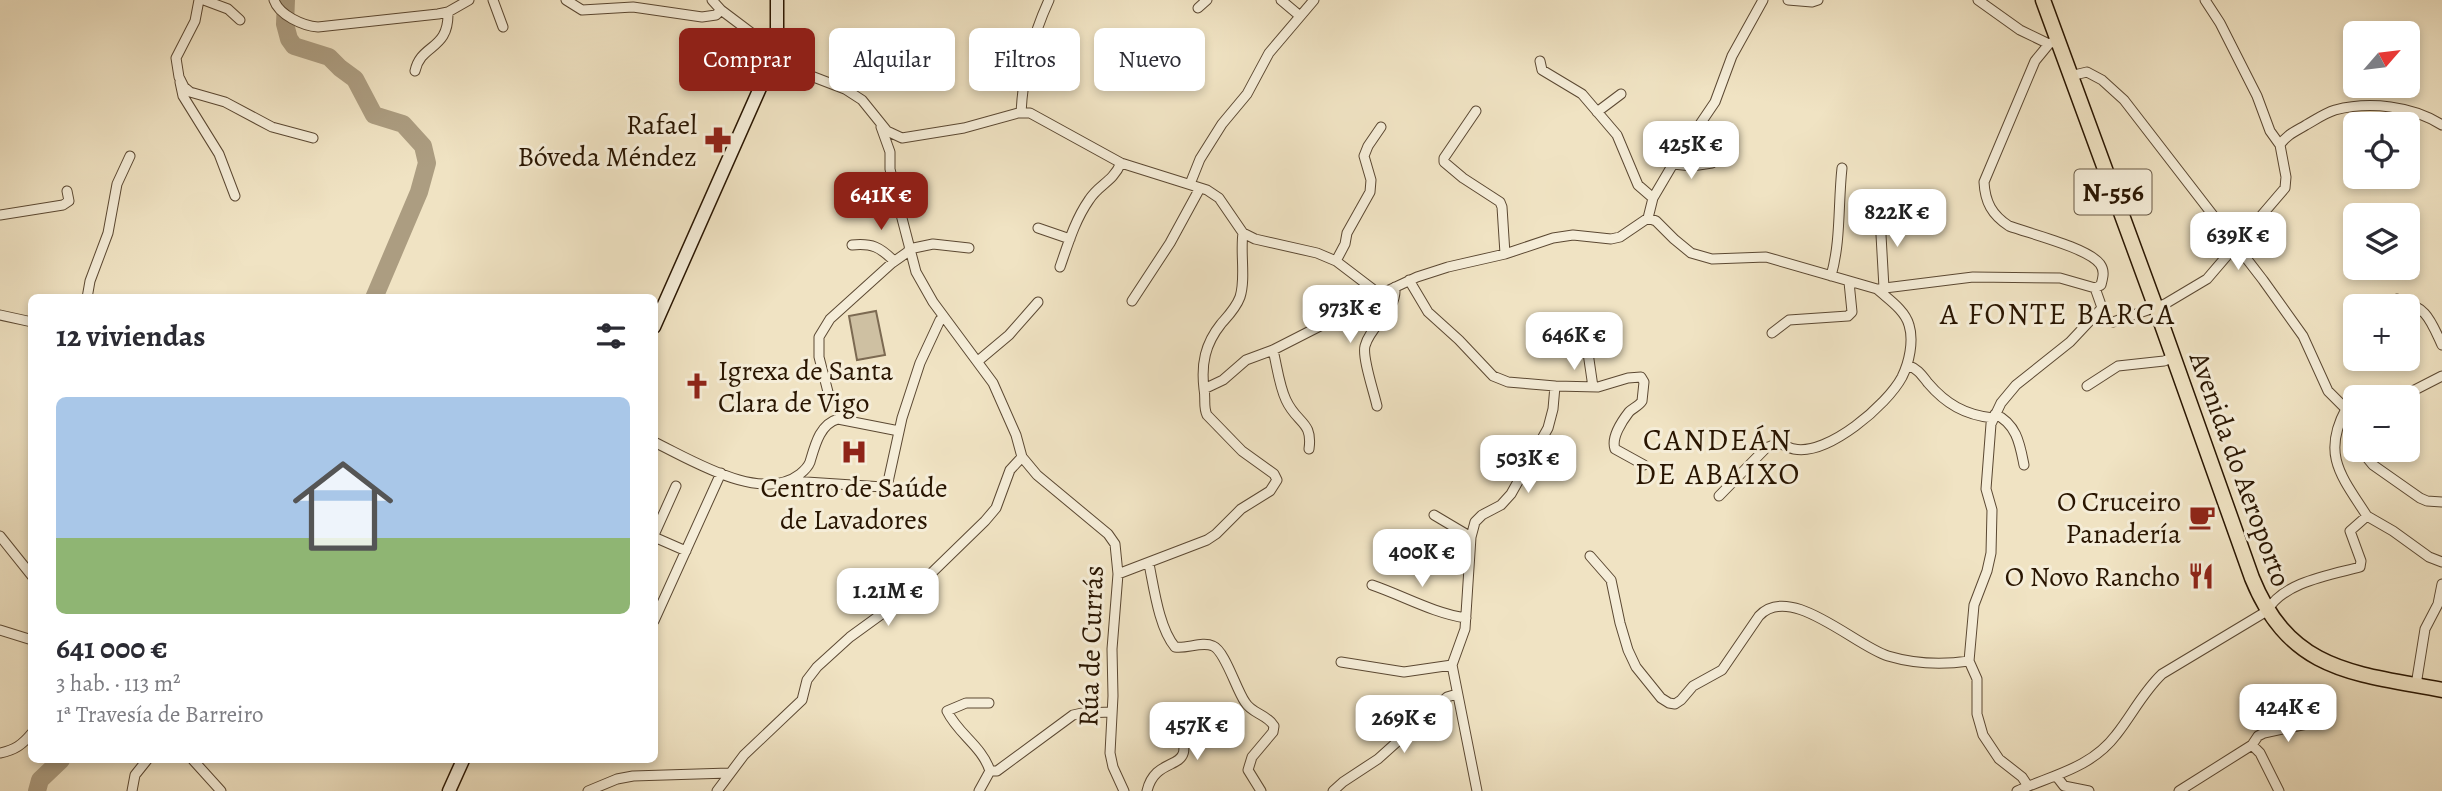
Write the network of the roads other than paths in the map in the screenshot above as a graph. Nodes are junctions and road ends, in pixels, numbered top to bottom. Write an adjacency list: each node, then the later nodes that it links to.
1 (202, 0): 22 (street); 31 (street)
2 (469, 0): 20 (street)
3 (493, 0): 23 (street)
4 (566, 0): 19 (street)
5 (712, 0): 19 (street)
6 (777, 0): 25 (main road)
7 (1049, 0): 36 (street)
8 (1207, 0): 18 (street)
9 (1281, 0): 21 (street)
10 (1314, 0): 21 (street)
11 (1763, 0): 46 (street)
12 (1788, 0): 13 (street)
13 (1818, 0)
14 (1978, 0): 26 (street)
15 (2043, 0): 26 (main road, Avenida do Aeroporto / N-556)
16 (2205, 0): 42 (street)
17 (275, 3): 20 (street)
18 (1198, 8)
19 (721, 10): 24 (street)
20 (449, 12): 28 (street)
21 (1300, 16): 49 (street)
22 (240, 20)
23 (503, 27)
24 (742, 28)
25 (775, 28)
26 (2053, 42): 30 (main road, Avenida do Aeroporto / N-556); 73 (street)
27 (1540, 61): 35 (street)
28 (415, 71)
29 (815, 75): 38 (street)
30 (2070, 76): 61 (street); 78 (main road, Avenida do Aeroporto / N-556)
31 (179, 77): 40 (street); 52 (street)
32 (757, 91): 83 (main road)
33 (1621, 94): 35 (street)
34 (1476, 111): 64 (street)
35 (1597, 112): 53 (street)
36 (1021, 113): 41 (street); 45 (street)
37 (2442, 125): 42 (street)
38 (881, 127): 41 (street); 43 (street)
39 (1381, 127): 66 (street)
40 (313, 138)
41 (902, 138): 43 (street)
42 (2280, 145): 61 (street)
43 (890, 152): 63 (street)
44 (130, 156): 75 (street)
45 (1121, 163): 49 (street); 59 (street)
46 (1673, 163): 47 (street); 53 (street)
47 (1712, 163)
48 (1842, 168): 68 (street)
49 (1190, 184): 50 (street)
50 (1200, 188): 58 (street); 76 (street)
51 (67, 191): 55 (street)
52 (235, 196)
53 (1653, 198): 56 (street)
54 (1887, 207): 72 (street)
55 (0, 215)
56 (1648, 218): 64 (street); 68 (street)
57 (1038, 228): 59 (street)
58 (1243, 233): 66 (street); 97 (street)
59 (1070, 239): 67 (street)
60 (852, 245): 65 (street)
61 (2236, 246): 78 (street); 99 (street)
62 (969, 248): 63 (street)
63 (909, 250): 65 (street); 82 (street)
64 (1505, 254): 69 (street)
65 (894, 261): 98 (street)
66 (1336, 261): 74 (street)
67 (1060, 267)
68 (1831, 276): 70 (street)
69 (1409, 280): 71 (street); 93 (street)
70 (1849, 282): 72 (street); 85 (street)
71 (1395, 287): 74 (street); 100 (street)
72 (1881, 288): 73 (street); 91 (street)
73 (2095, 288): 80 (street)
74 (1378, 293): 88 (street)
75 (88, 294)
76 (1132, 301)
77 (1038, 302): 90 (street)
78 (2156, 308): 80 (street); 89 (main road, Avenida do Aeroporto / N-556)
79 (2420, 308): 86 (street)
80 (2101, 309): 101 (street)
81 (0, 315): 84 (street)
82 (944, 317): 90 (street); 103 (street)
83 (658, 318)
84 (28, 321)
85 (1772, 334)
86 (2442, 345)
87 (1587, 346): 95 (street)
88 (1273, 350): 97 (street); 105 (street)
89 (2174, 357): 94 (street); 131 (main road, Avenida do Aeroporto / N-556)
90 (978, 361): 106 (street)
91 (1907, 365): 101 (street); 115 (street)
92 (2442, 376): 96 (street)
93 (1555, 386): 95 (street); 121 (street)
94 (2087, 386)
95 (1593, 387): 109 (street)
96 (2420, 387)
97 (1204, 389): 126 (street)
98 (828, 392)
99 (2343, 403)
100 (1377, 406)
101 (1994, 416): 110 (street); 136 (street)
102 (2343, 417): 118 (street)
103 (899, 430): 108 (street); 113 (street)
104 (658, 444): 111 (street)
105 (1309, 449)
106 (1022, 457): 128 (street, Rúa de Currás); 153 (street)
107 (2370, 462): 116 (street)
108 (810, 463): 112 (street); 113 (street)
109 (1644, 465)
110 (2024, 466)
111 (721, 473): 112 (street); 123 (street)
112 (791, 481): 113 (street)
113 (822, 482)
114 (676, 486): 119 (street)
115 (1719, 496)
116 (2442, 502)
117 (1434, 516): 121 (street)
118 (2367, 516): 125 (street); 131 (street)
119 (658, 527)
120 (0, 536): 127 (street)
121 (1471, 537): 133 (street)
122 (658, 538): 123 (street)
123 (686, 551): 132 (street)
124 (1590, 556): 136 (street)
125 (2442, 562)
126 (1149, 564): 128 (street); 164 (street)
127 (28, 571)
128 (1118, 574): 143 (street, Rúa de Currás)
129 (2442, 584): 139 (street)
130 (1372, 586): 133 (street)
131 (2267, 611): 139 (main road, Avenida do Aeroporto / N-556); 154 (street)
132 (658, 612)
133 (1466, 618): 138 (street)
134 (0, 630): 135 (street)
135 (28, 639)
136 (1969, 661): 155 (street)
137 (1341, 662): 138 (street)
138 (1452, 664): 141 (street)
139 (2416, 685): 140 (main road, Avenida do Aeroporto / N-556)
140 (2442, 690)
141 (1457, 694): 165 (street); 166 (street)
142 (989, 703): 152 (street)
143 (1112, 712): 152 (street); 162 (street, Rúa de Currás)
144 (1174, 720): 163 (street)
145 (2312, 723): 147 (street)
146 (28, 738): 148 (street)
147 (2252, 745): 169 (street); 170 (street)
148 (0, 753)
149 (145, 763): 156 (street)
150 (196, 763): 157 (street)
151 (462, 763): 158 (main road)
152 (990, 771): 161 (street)
153 (729, 773): 159 (street); 160 (street)
154 (2057, 777): 155 (street); 168 (street)
155 (2028, 786): 167 (street)
156 (132, 791)
157 (221, 791)
158 (449, 791)
159 (588, 791)
160 (717, 791)
161 (979, 791)
162 (1124, 791)
163 (1147, 791)
164 (1261, 791)
165 (1333, 791)
166 (1477, 791)
167 (2017, 791)
168 (2090, 791)
169 (2179, 791)
170 (2279, 791)

